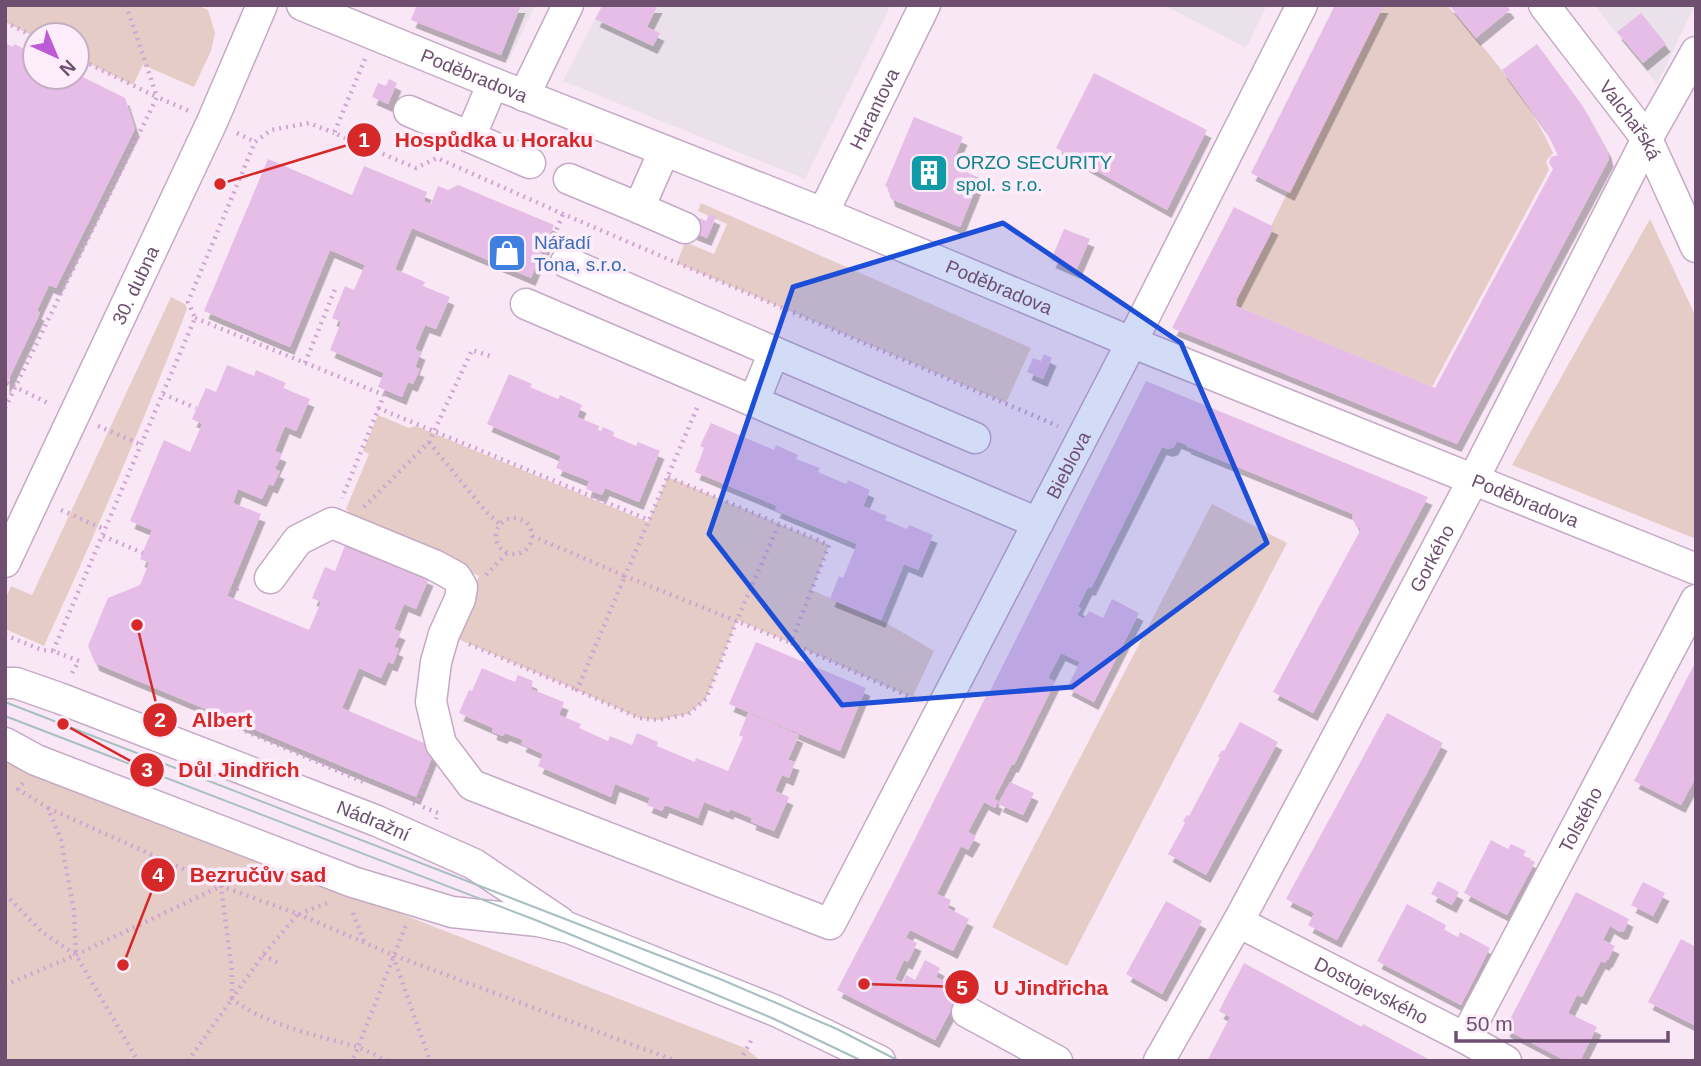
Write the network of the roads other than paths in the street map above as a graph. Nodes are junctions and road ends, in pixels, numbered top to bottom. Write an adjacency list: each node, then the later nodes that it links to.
1 (262, 5): 28 (street, 30. dubna)
2 (302, 5): 8 (street, Poděbradova)
3 (568, 5): 9 (street)
4 (925, 5): 17 (street, Harantova)
5 (1302, 5): 22 (street, Bieblova)
6 (1544, 5): 12 (street, Valchařská)
7 (1696, 52): 12 (street, Gorkého)
8 (493, 83): 9 (street, Poděbradova); 11 (street)
9 (524, 96): 13 (street, Poděbradova)
10 (409, 111): 11 (street)
11 (470, 137): 14 (street)
12 (1647, 139): 19 (street, Valchařská); 26 (street, Gorkého)
13 (664, 150): 16 (street); 17 (street, Poděbradova)
14 (530, 163)
15 (569, 179): 16 (street)
16 (639, 208): 18 (street)
17 (823, 213): 22 (street, Poděbradova)
18 (685, 228)
19 (1696, 247)
20 (566, 262): 23 (street)
21 (526, 304): 24 (street)
22 (1131, 342): 26 (street, Poděbradova); 27 (street, Bieblova)
23 (774, 352): 24 (street); 25 (street)
24 (754, 401): 27 (street)
25 (975, 438)
26 (1473, 480): 29 (street, Poděbradova); 34 (street, Gorkého)
27 (1038, 523): 30 (street, Bieblova)
28 (5, 562)
29 (1696, 569)
30 (270, 578)
31 (1696, 600): 37 (street, Tolstého)
32 (5, 684): 35 (street, Nádražní)
33 (5, 743): 35 (street, Nádražní)
34 (1238, 922): 37 (street, Dostojevského); 40 (street, Gorkého)
35 (569, 928): 38 (street, Nádražní)
36 (967, 1013): 39 (street)
37 (1465, 1038): 41 (street, Dostojevského)
38 (880, 1061)
39 (1057, 1061)
40 (1159, 1061)
41 (1506, 1061)

